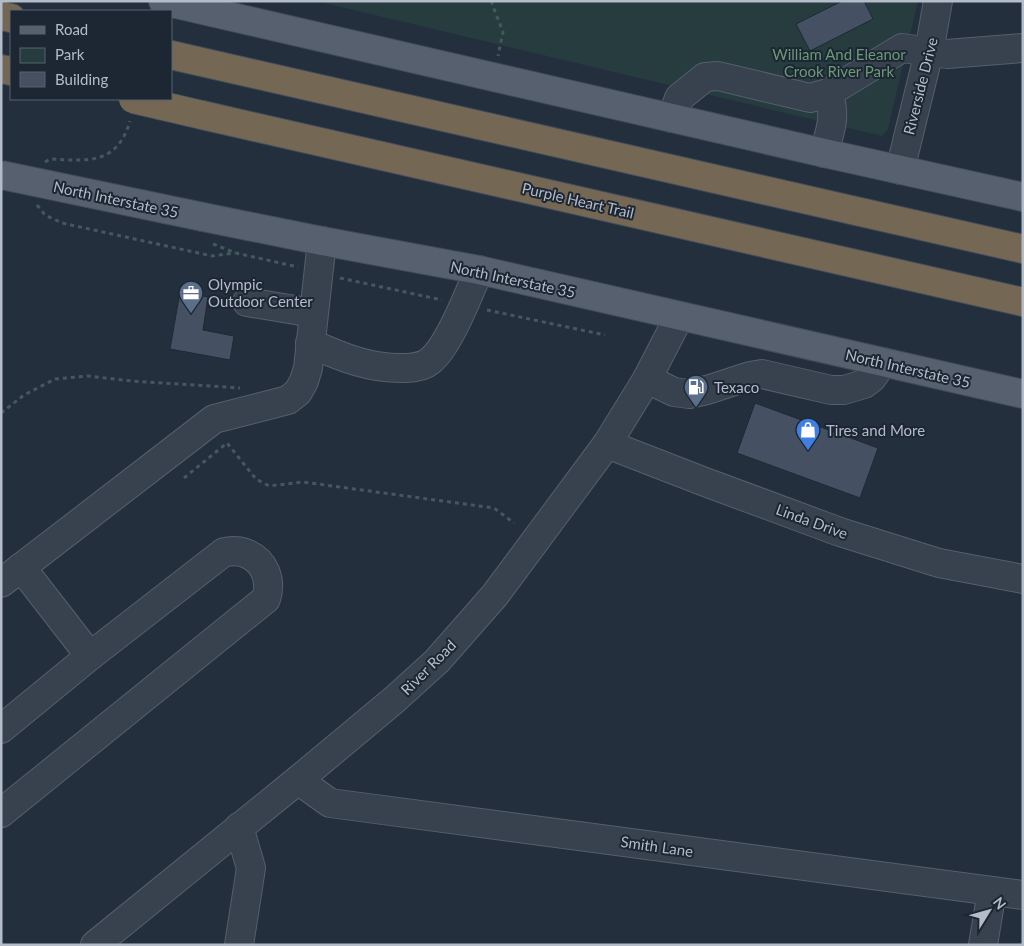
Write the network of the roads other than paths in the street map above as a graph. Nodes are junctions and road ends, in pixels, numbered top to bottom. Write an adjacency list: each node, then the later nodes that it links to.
1 (163, 1): 8 (main road)
2 (938, 1): 4 (street, Riverside Drive)
3 (1023, 48): 4 (street)
4 (929, 52): 6 (street); 10 (street, Riverside Drive)
5 (172, 55): 14 (highway)
6 (828, 93): 8 (street); 9 (street)
7 (137, 100): 17 (highway, Purple Heart Trail, bridge)
8 (672, 118): 9 (main road)
9 (824, 153): 10 (main road)
10 (900, 170): 12 (main road)
11 (1, 175): 13 (main road, North Interstate 35, bridge)
12 (1023, 197)
13 (322, 241): 15 (main road, North Interstate 35); 18 (street)
14 (1023, 250)
15 (479, 270): 19 (main road, North Interstate 35); 21 (street)
16 (248, 302): 18 (street)
17 (1023, 302)
18 (312, 313): 21 (street)
19 (679, 316): 20 (main road, North Interstate 35); 24 (street, River Road)
20 (774, 337): 22 (main road, North Interstate 35); 23 (street)
21 (310, 343): 27 (street)
22 (883, 362): 23 (street); 25 (main road, North Interstate 35)
23 (762, 374): 24 (street)
24 (647, 379): 26 (street, River Road)
25 (1023, 394)
26 (607, 444): 28 (street, Linda Drive); 31 (street, River Road)
27 (11, 575): 29 (street)
28 (1023, 578)
29 (90, 656): 30 (street); 32 (street)
30 (1, 730)
31 (298, 780): 33 (street, River Road); 34 (street, Smith Lane)
32 (1, 813)
33 (239, 827): 36 (street, River Road); 37 (street)
34 (992, 891): 35 (street, Smith Lane); 38 (street)
35 (1023, 895)
36 (95, 945)
37 (239, 945)
38 (983, 945)

